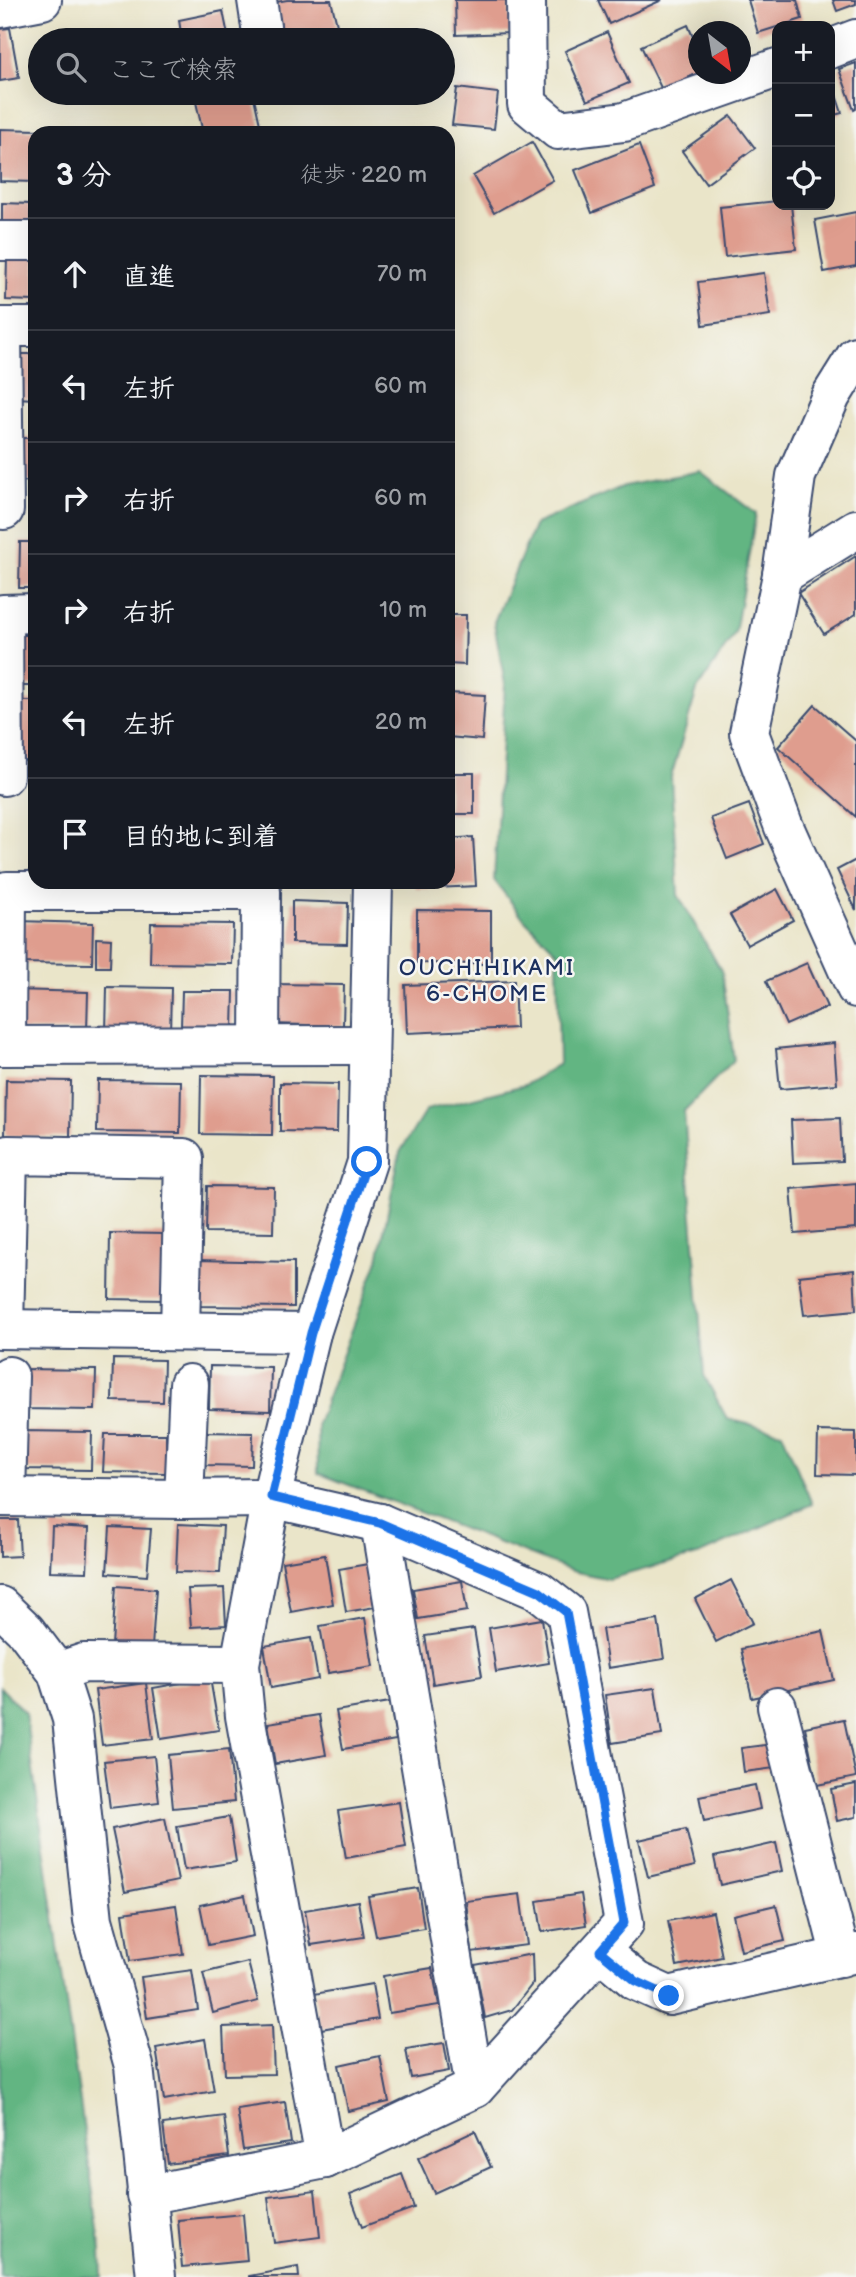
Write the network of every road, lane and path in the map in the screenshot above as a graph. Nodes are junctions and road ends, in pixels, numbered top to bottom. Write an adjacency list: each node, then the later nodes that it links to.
1 (42, 0): 4 (street)
2 (257, 0): 5 (street)
3 (526, 0): 8 (street)
4 (0, 8)
5 (260, 28)
6 (856, 39): 7 (street)
7 (835, 47)
8 (772, 70)
9 (0, 241): 10 (street)
10 (28, 241)
11 (28, 327): 13 (street)
12 (856, 356): 15 (street)
13 (13, 510)
14 (856, 529): 15 (street)
15 (782, 575): 19 (street)
16 (28, 613): 17 (street)
17 (13, 776)
18 (373, 889): 21 (street)
19 (856, 988)
20 (260, 1045): 21 (street); 22 (street); 22 (street)
21 (368, 1045): 25 (street)
22 (3, 1046)
23 (2, 1329): 24 (street); 24 (street)
24 (180, 1332): 25 (street)
25 (311, 1333): 29 (street)
26 (9, 1376): 28 (street)
27 (189, 1384): 30 (street)
28 (3, 1497): 30 (street)
29 (271, 1497): 30 (street); 31 (street); 33 (street)
30 (184, 1499)
31 (380, 1523): 36 (street); 38 (street)
32 (0, 1606): 34 (street)
33 (240, 1664): 34 (street); 39 (street)
34 (57, 1672): 40 (street)
35 (777, 1707): 37 (street)
36 (600, 1951): 37 (street); 38 (street)
37 (848, 1955)
38 (475, 2088): 39 (street)
39 (325, 2159): 40 (street)
40 (146, 2195): 41 (street)
41 (156, 2277)

